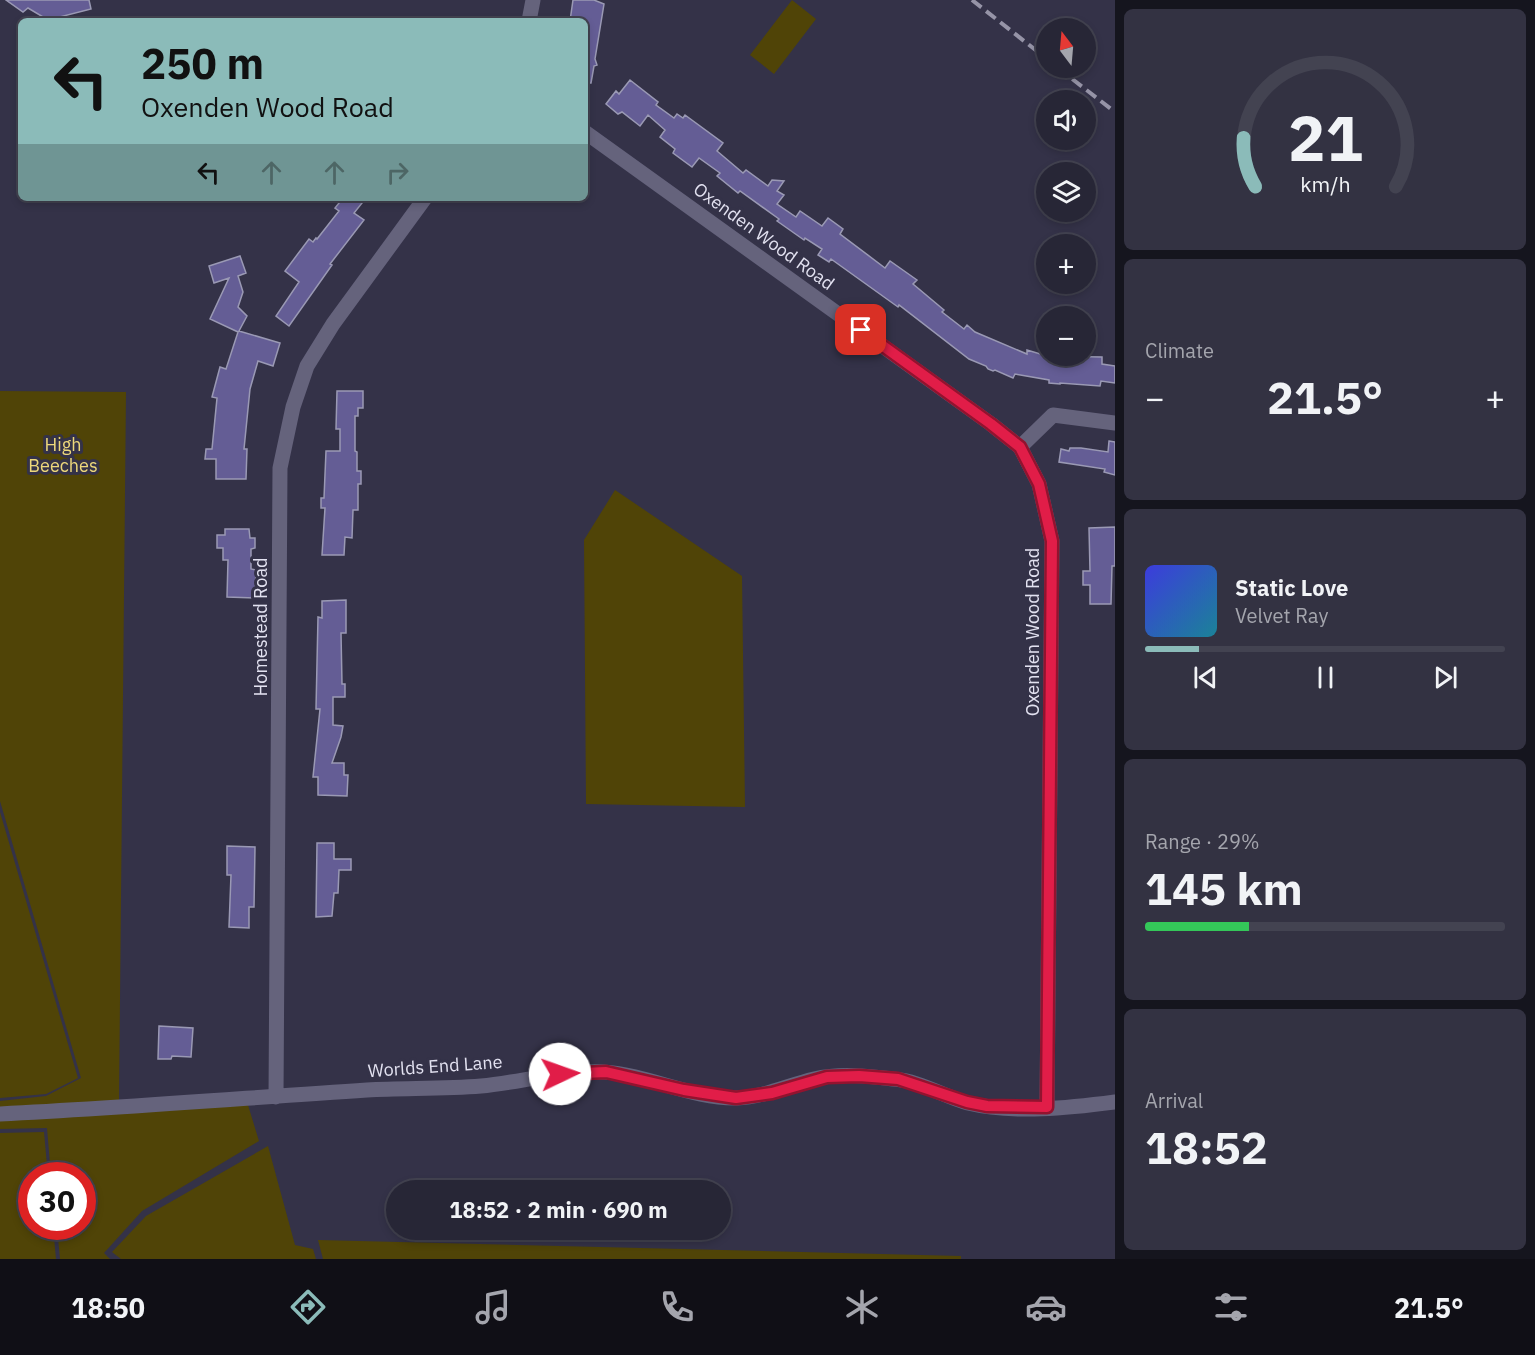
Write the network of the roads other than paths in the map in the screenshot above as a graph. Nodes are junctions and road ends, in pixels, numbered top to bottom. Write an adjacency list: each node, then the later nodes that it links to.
1 (533, 0): 2 (street)
2 (530, 18)
3 (588, 134): 6 (street, Oxenden Wood Road)
4 (422, 201): 7 (street, Homestead Road)
5 (1115, 423): 6 (street)
6 (1020, 447): 9 (street, Oxenden Wood Road)
7 (276, 1097): 9 (street, Worlds End Lane); 10 (street, Worlds End Lane)
8 (1115, 1102): 9 (street, Worlds End Lane)
9 (1047, 1107)
10 (0, 1114)

